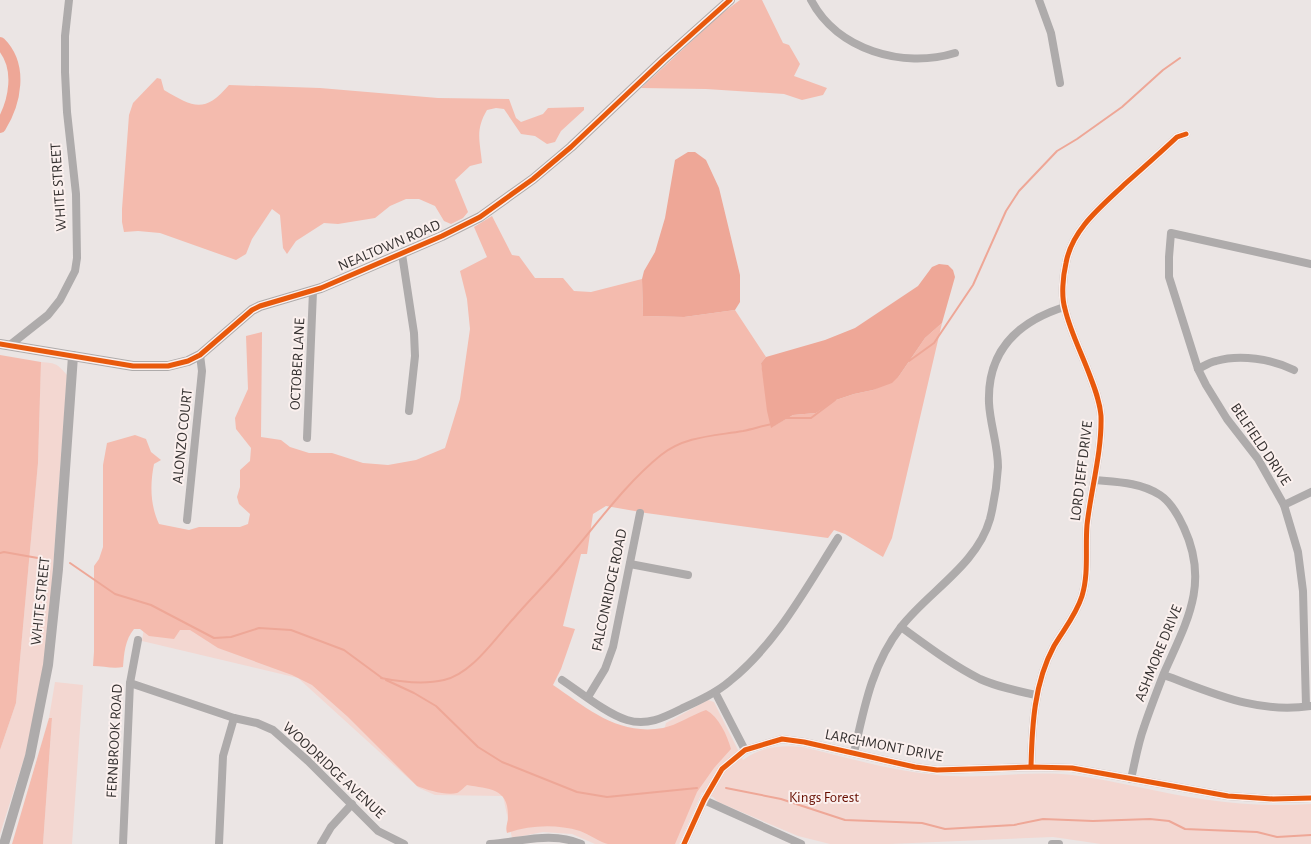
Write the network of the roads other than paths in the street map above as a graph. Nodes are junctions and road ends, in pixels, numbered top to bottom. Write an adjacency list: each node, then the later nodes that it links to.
1 (69, 0): 12 (street, WHITE STREET)
2 (730, 0): 8 (street, NEALTOWN ROAD)
3 (811, 0): 5 (street)
4 (1039, 0): 6 (street)
5 (955, 53)
6 (1060, 83)
7 (1186, 134): 11 (street, LORD JEFF DRIVE)
8 (402, 254): 10 (street, NEALTOWN ROAD); 17 (street)
9 (1311, 264): 15 (street, BELFIELD DRIVE)
10 (313, 291): 13 (street, NEALTOWN ROAD); 18 (street, OCTOBER LANE)
11 (1064, 308): 19 (street, LORD JEFF DRIVE); 28 (street)
12 (5, 345): 14 (street, NEALTOWN ROAD)
13 (200, 355): 14 (street, NEALTOWN ROAD); 23 (street, ALONZO COURT)
14 (73, 356): 45 (street, WHITE STREET)
15 (1198, 369): 16 (street); 21 (street, BELFIELD DRIVE)
16 (1294, 370)
17 (409, 411)
18 (307, 438)
19 (1094, 480): 30 (street, ASHMORE DRIVE); 34 (street, LORD JEFF DRIVE)
20 (1311, 492): 21 (street)
21 (1284, 505): 27 (street, BELFIELD DRIVE)
22 (640, 513): 25 (street, FALCONRIDGE ROAD)
23 (187, 520)
24 (838, 538): 33 (street)
25 (630, 564): 26 (street); 35 (street, FALCONRIDGE ROAD)
26 (688, 575)
27 (1307, 590): 36 (street, BELFIELD DRIVE)
28 (901, 627): 34 (street); 39 (street)
29 (138, 640): 32 (street, FERNBROOK ROAD)
30 (1164, 675): 36 (street); 41 (street, ASHMORE DRIVE)
31 (562, 680): 35 (street)
32 (130, 684): 37 (street, WOODRIDGE AVENUE); 46 (street, FERNBROOK ROAD)
33 (715, 692): 35 (street); 38 (street)
34 (1036, 696): 40 (street, LORD JEFF DRIVE)
35 (588, 698)
36 (1309, 706)
37 (234, 718): 44 (street, WOODRIDGE AVENUE); 47 (street)
38 (745, 750): 39 (street, LARCHMONT DRIVE); 43 (street, LARCHMONT DRIVE)
39 (854, 753): 40 (street, LARCHMONT DRIVE)
40 (1031, 767): 41 (street, LARCHMONT DRIVE)
41 (1131, 779): 42 (street, LARCHMONT DRIVE)
42 (1311, 798)
43 (704, 800): 52 (street, LARCHMONT DRIVE); 53 (street)
44 (352, 804): 48 (street); 49 (street, WOODRIDGE AVENUE)
45 (4, 844)
46 (123, 844)
47 (219, 844)
48 (321, 844)
49 (404, 844)
50 (490, 844): 51 (street)
51 (580, 844)
52 (684, 844)
53 (798, 844)
54 (1052, 844): 55 (street)
55 (1059, 844)

